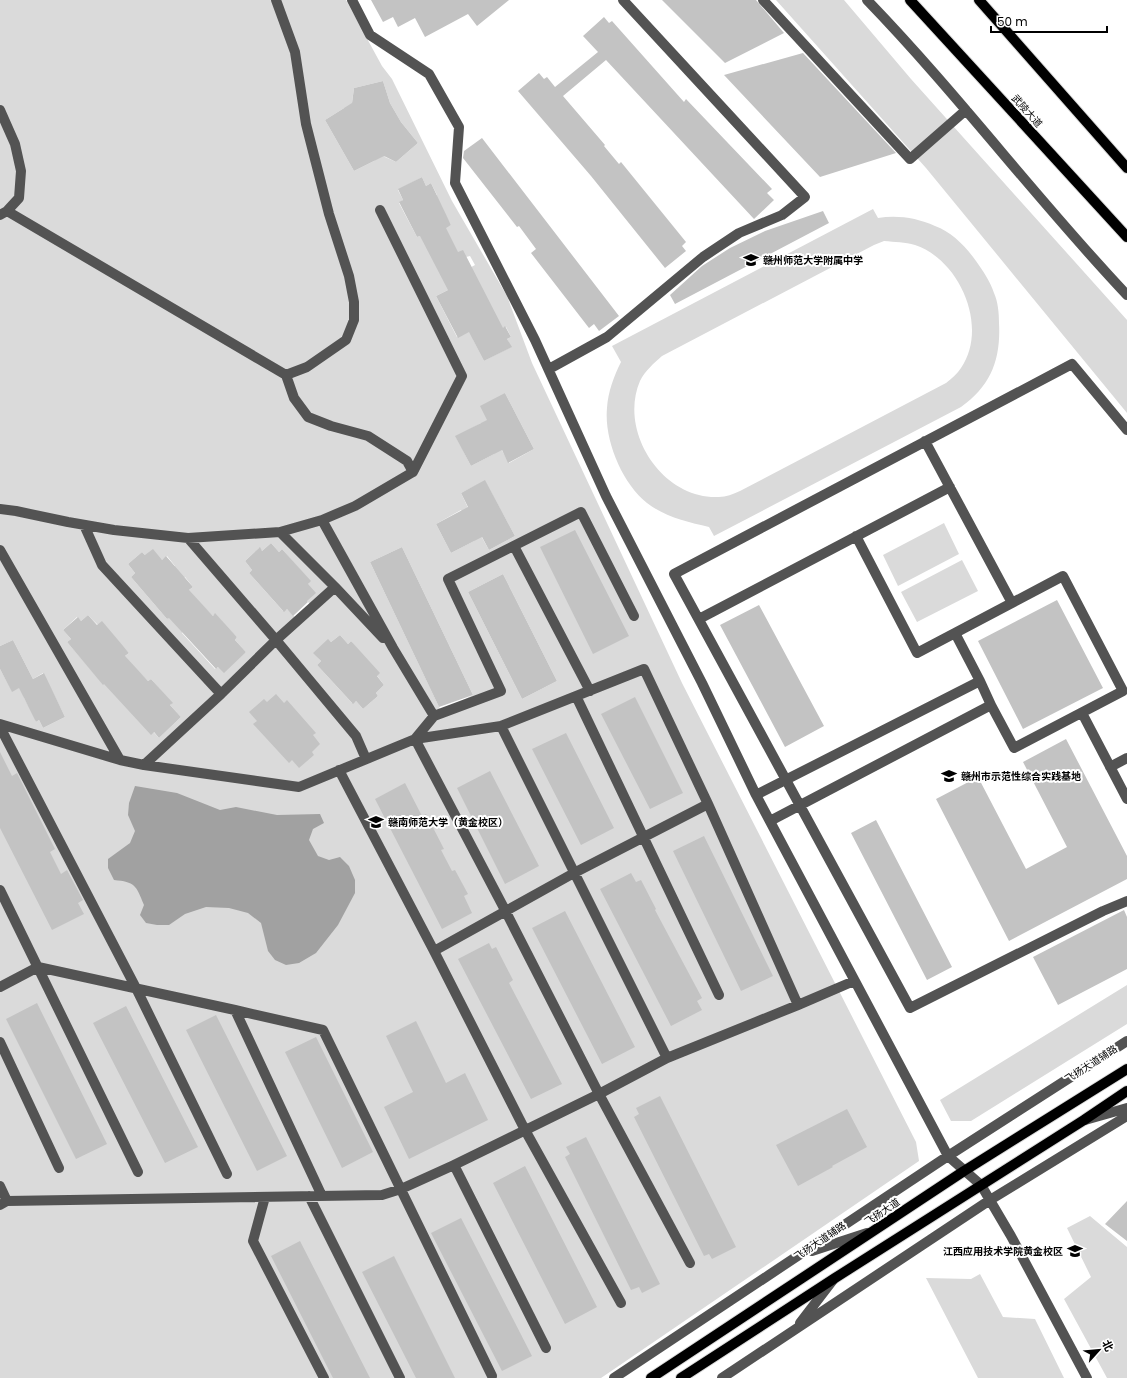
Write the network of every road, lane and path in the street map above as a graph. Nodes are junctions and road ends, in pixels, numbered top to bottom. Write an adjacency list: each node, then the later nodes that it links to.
1 (276, 0): 16 (street)
2 (352, 0): 15 (street)
3 (623, 0): 15 (street)
4 (764, 0): 9 (street)
5 (867, 0): 9 (street)
6 (910, 0): 13 (main road, 武陵大道)
7 (979, 0): 10 (main road)
8 (0, 110): 12 (street)
9 (966, 110): 14 (street)
10 (1127, 168)
11 (380, 210): 19 (street)
12 (4, 213): 16 (street)
13 (1127, 238)
14 (1127, 295)
15 (549, 369): 53 (street)
16 (286, 375): 19 (street)
17 (1127, 430): 18 (street)
18 (925, 441): 20 (street); 32 (street)
19 (413, 472): 22 (street)
20 (950, 487): 25 (street); 30 (street)
21 (0, 509): 23 (street)
22 (322, 520): 24 (street); 35 (street)
23 (84, 525): 26 (street); 38 (street)
24 (280, 532): 26 (street); 29 (street)
25 (856, 536): 32 (street); 33 (street)
26 (188, 538): 34 (street)
27 (514, 546): 31 (street); 37 (street); 42 (street)
28 (0, 550): 48 (street)
29 (335, 586): 34 (street); 35 (street)
30 (1012, 603): 33 (street); 41 (street)
31 (634, 616)
32 (699, 619): 52 (street)
33 (955, 633): 36 (street)
34 (276, 640): 38 (street); 47 (street)
35 (393, 648): 42 (street)
36 (980, 681): 40 (street); 52 (street)
37 (590, 691): 39 (street); 55 (street)
38 (221, 694): 49 (street)
39 (576, 696): 44 (street); 58 (street)
40 (991, 705): 41 (street); 56 (street)
41 (1082, 713): 50 (street)
42 (434, 716): 45 (street)
43 (0, 726): 48 (street); 67 (street)
44 (501, 726): 45 (street); 59 (street)
45 (415, 739): 47 (street); 62 (street)
46 (1127, 758): 50 (street)
47 (366, 759): 51 (street)
48 (120, 760): 49 (street)
49 (144, 765): 51 (street)
50 (1110, 767): 54 (street)
51 (340, 770): 63 (street)
52 (786, 780): 53 (street); 56 (street)
53 (756, 796): 57 (street)
54 (1127, 799)
55 (708, 804): 58 (street); 69 (street)
56 (800, 806): 57 (street); 61 (street)
57 (770, 821): 65 (street)
58 (643, 837): 59 (street); 68 (street)
59 (574, 873): 62 (street); 73 (street)
60 (0, 890): 64 (street)
61 (1127, 901)
62 (506, 912): 63 (street); 76 (street)
63 (434, 951): 80 (street)
64 (38, 967): 66 (street); 67 (street); 85 (street)
65 (854, 981): 69 (street); 81 (street)
66 (0, 987)
67 (136, 988): 70 (street); 86 (street)
68 (719, 995)
69 (798, 1005): 73 (street)
70 (236, 1010): 89 (street); 91 (street)
71 (1127, 1041): 81 (street, 飞扬大道辅路)
72 (0, 1042): 83 (street)
73 (667, 1058): 76 (street)
74 (1127, 1069): 84 (main road, 飞扬大道)
75 (1127, 1091): 79 (main road)
76 (599, 1094): 80 (street); 97 (street)
77 (1127, 1108): 79 (street)
78 (1127, 1116): 93 (street)
79 (1084, 1120): 87 (main road)
80 (526, 1130): 82 (street); 99 (street)
81 (948, 1156): 84 (street); 96 (street, 飞扬大道辅路)
82 (454, 1165): 89 (street); 101 (street)
83 (59, 1168)
84 (964, 1171): 87 (street); 95 (main road, 飞扬大道)
85 (138, 1172)
86 (227, 1174)
87 (981, 1185): 93 (street); 98 (main road)
88 (0, 1186): 94 (street)
89 (401, 1189): 91 (street); 102 (street)
90 (309, 1196): 91 (street); 92 (street); 104 (street)
91 (322, 1196)
92 (265, 1197): 94 (street); 103 (street)
93 (990, 1200): 100 (street); 109 (street)
94 (4, 1203)
95 (875, 1231): 96 (street); 106 (main road, 飞扬大道)
96 (801, 1254): 105 (street, 飞扬大道辅路)
97 (690, 1263)
98 (835, 1278): 100 (street); 107 (main road)
99 (621, 1304)
100 (795, 1330): 108 (street)
101 (546, 1348)
102 (492, 1376)
103 (324, 1378)
104 (400, 1378)
105 (614, 1378)
106 (651, 1378)
107 (681, 1378)
108 (722, 1378)
109 (1087, 1378)

